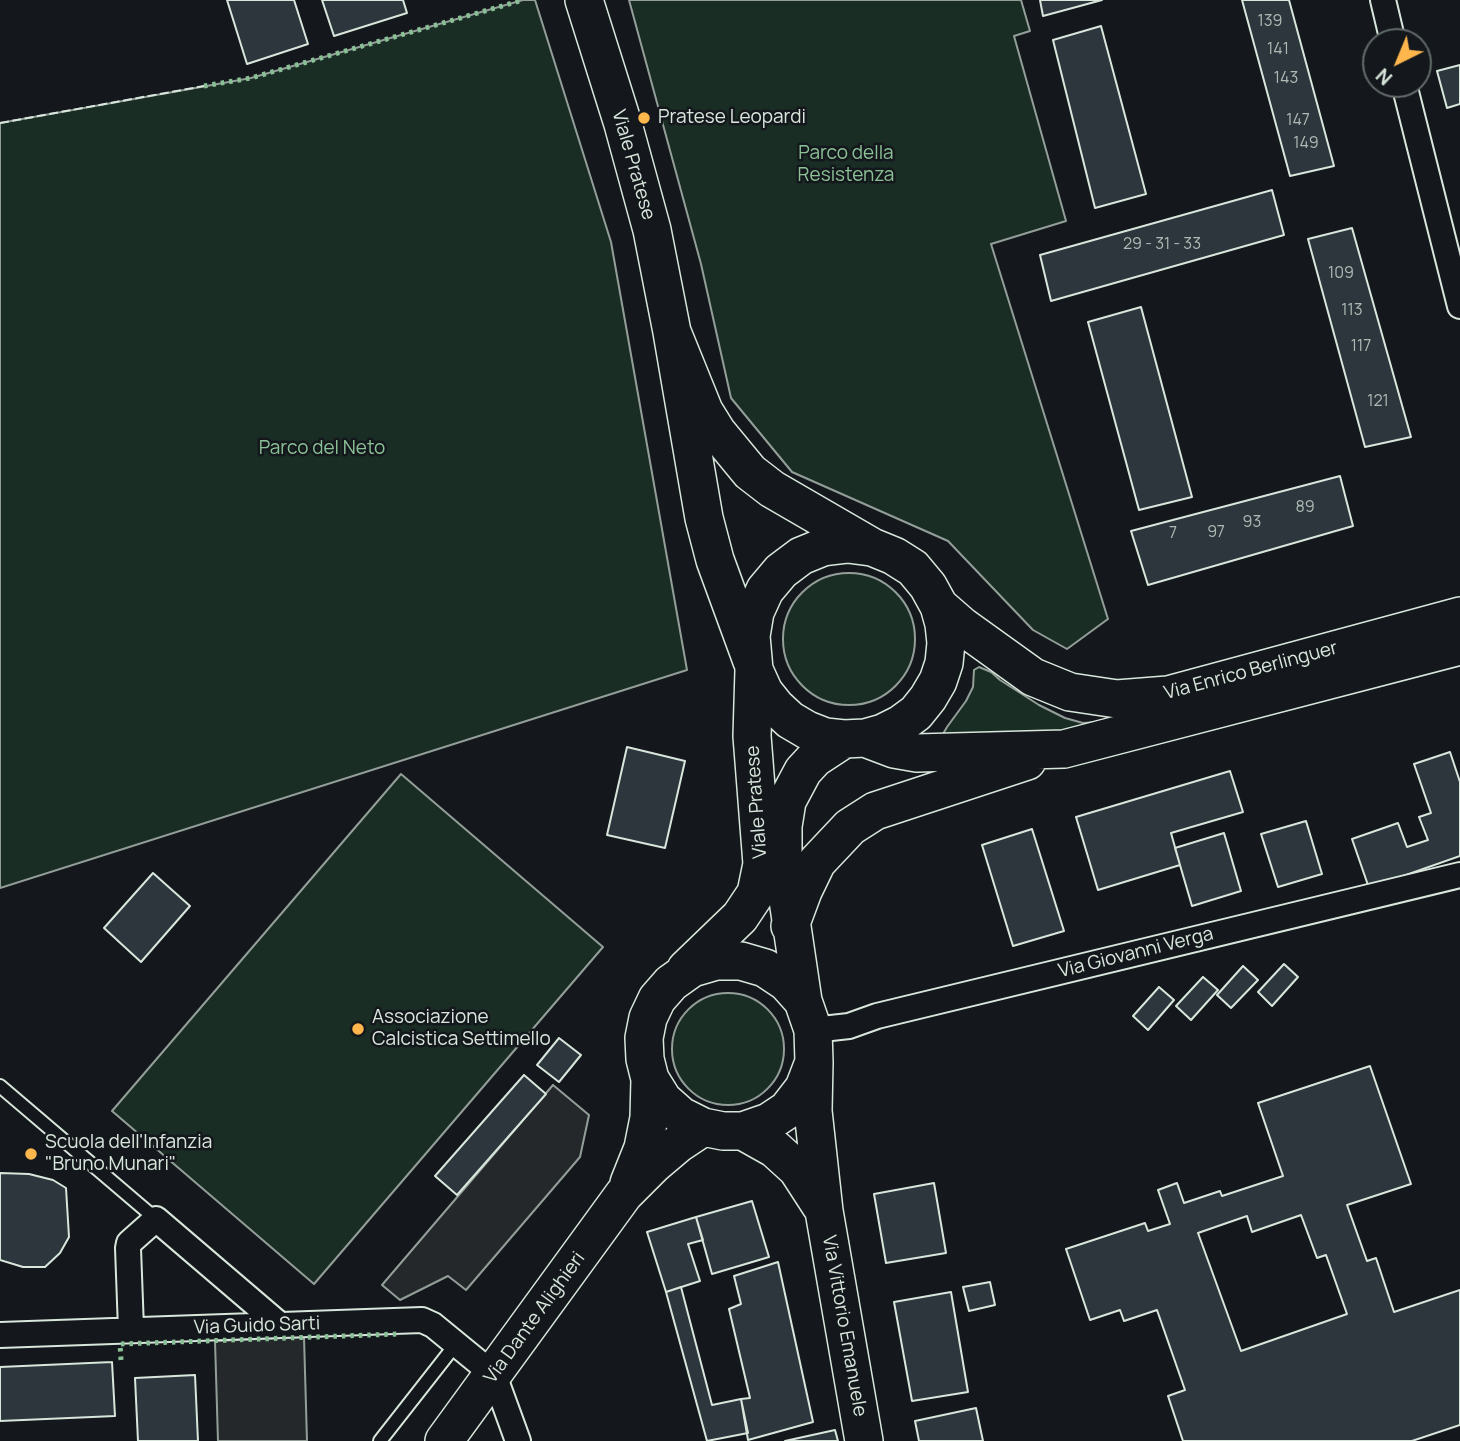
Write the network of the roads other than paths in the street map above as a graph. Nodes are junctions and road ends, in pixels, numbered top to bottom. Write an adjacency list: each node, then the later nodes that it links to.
1 (584, 0): 6 (main road, Viale Pratese)
2 (1382, 0): 3 (street)
3 (1389, 28)
4 (1408, 98): 5 (street)
5 (1460, 306)
6 (672, 332): 7 (main road, Viale Pratese); 11 (main road, Viale Pratese)
7 (872, 547): 8 (main road, Viale Pratese); 11 (main road, Viale Pratese)
8 (939, 606): 9 (main road, Via Enrico Berlinguer); 12 (main road, Viale Pratese)
9 (1460, 616)
10 (1460, 646): 13 (main road, Via Enrico Berlinguer)
11 (753, 666): 12 (main road, Viale Pratese); 16 (main road, Viale Pratese)
12 (854, 739): 13 (main road, Via Enrico Berlinguer); 15 (main road, Viale Pratese)
13 (1064, 749): 15 (main road, Via Enrico Berlinguer)
14 (1460, 875): 17 (street, Via Giovanni Verga)
15 (790, 926): 17 (main road, Viale Pratese)
16 (671, 983): 17 (main road, Via Vittorio Emanuele); 18 (main road, Via Vittorio Emanuele)
17 (810, 1031): 21 (main road, Via Vittorio Emanuele); 23 (main road, Via Vittorio Emanuele)
18 (650, 1079): 20 (main road, Via Vittorio Emanuele); 22 (main road, Via Dante Alighieri)
19 (0, 1086): 24 (lane)
20 (703, 1127): 21 (main road, Via Vittorio Emanuele); 22 (main road, Via Dante Alighieri)
21 (743, 1131): 23 (main road, Via Vittorio Emanuele)
22 (624, 1194): 29 (main road, Via Dante Alighieri)
23 (824, 1211): 33 (main road, Via Vittorio Emanuele)
24 (156, 1219): 25 (street); 26 (street)
25 (280, 1325): 26 (street, Via Guido Sarti); 28 (street, Via Guido Sarti)
26 (131, 1329): 27 (street, Via Guido Sarti)
27 (0, 1335)
28 (456, 1344): 29 (street, Via Guido Sarti); 30 (lane)
29 (494, 1375): 31 (main road, Via Dante Alighieri); 32 (street)
30 (380, 1441)
31 (444, 1441)
32 (518, 1441)
33 (864, 1441)

